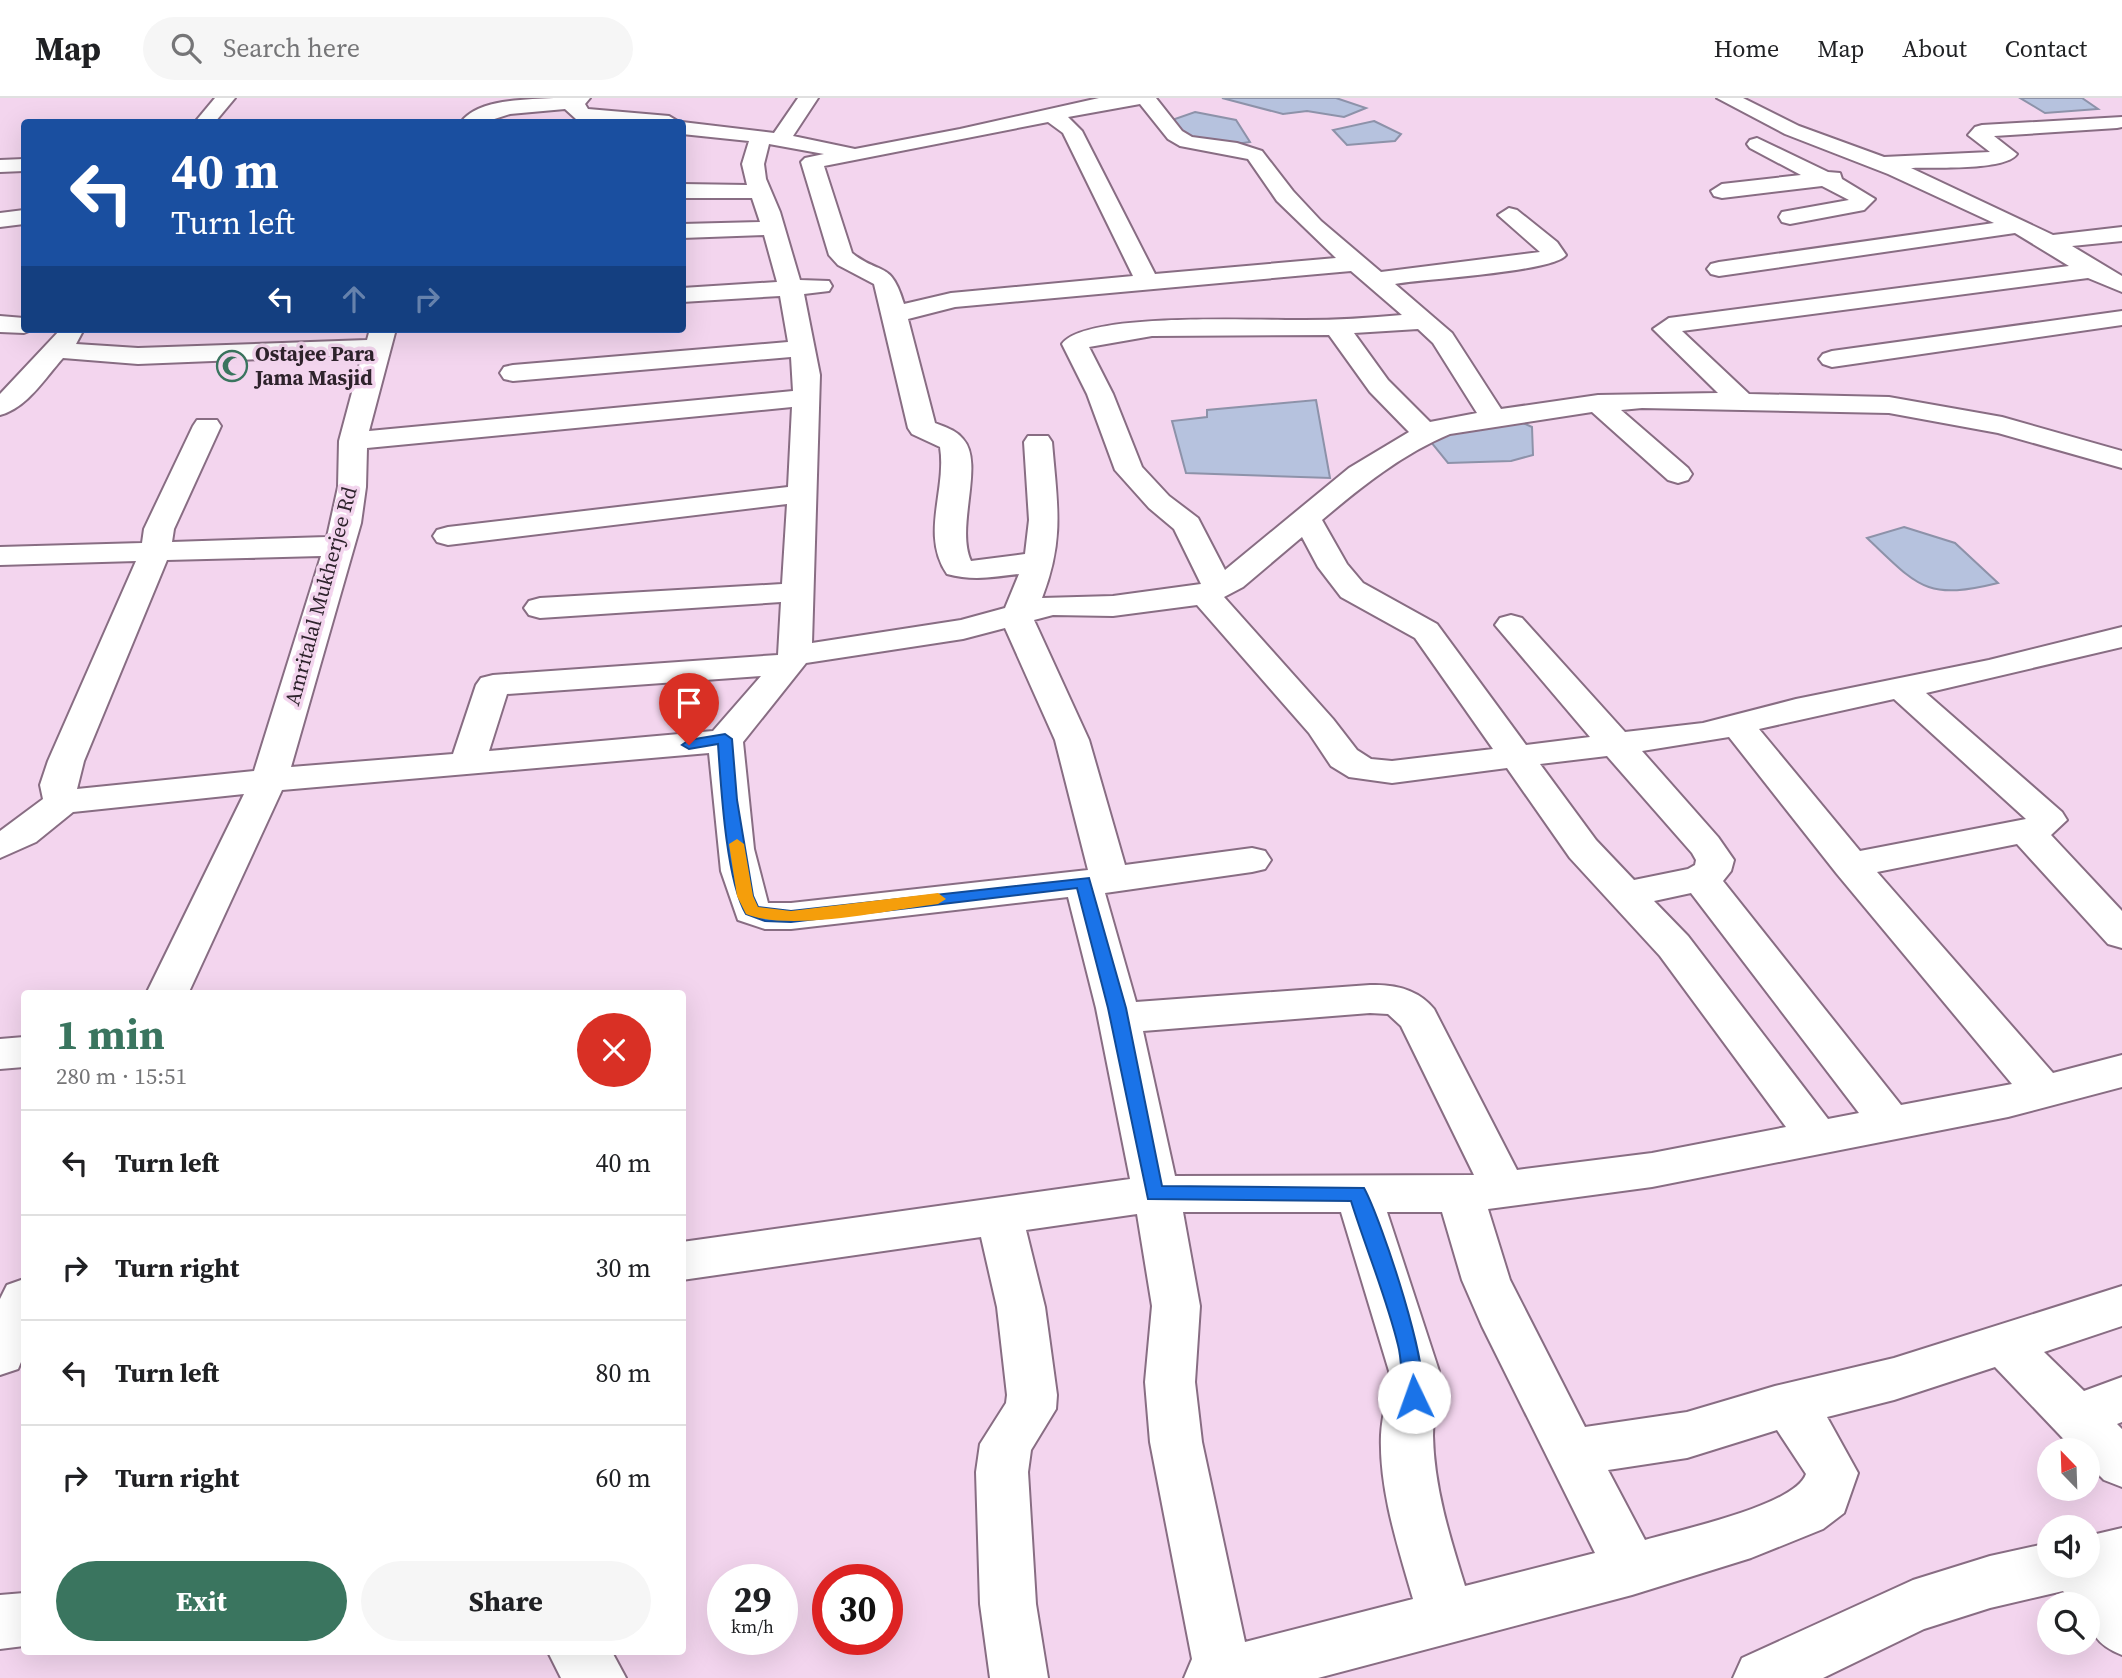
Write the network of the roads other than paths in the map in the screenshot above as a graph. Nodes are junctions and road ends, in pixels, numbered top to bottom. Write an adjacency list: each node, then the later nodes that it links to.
1 (225, 98): 9 (street)
2 (808, 98): 14 (street)
3 (1141, 98): 8 (street)
4 (1146, 98): 34 (street)
5 (1727, 98): 19 (street)
6 (578, 100): 10 (street); 11 (street)
7 (2095, 104): 12 (street)
8 (1043, 110): 16 (street); 38 (street)
9 (208, 119)
10 (477, 119)
11 (590, 119)
12 (2120, 124): 19 (street)
13 (686, 128): 14 (street)
14 (770, 138): 16 (street); 23 (street)
15 (1757, 144): 20 (street)
16 (881, 151): 44 (street)
17 (21, 165): 18 (street)
18 (0, 166)
19 (1888, 166): 20 (street); 28 (street)
20 (1827, 178): 22 (street); 26 (street)
21 (686, 191): 23 (street)
22 (1722, 191)
23 (760, 192): 29 (street)
24 (1509, 215): 37 (street)
25 (21, 217): 27 (street)
26 (1790, 217)
27 (0, 220)
28 (2018, 226): 32 (street); 33 (street)
29 (774, 228): 30 (street); 41 (street)
30 (686, 231)
31 (2122, 234): 32 (street)
32 (2050, 242): 36 (street)
33 (1838, 250): 35 (street); 42 (street)
34 (1356, 263): 37 (street); 38 (street)
35 (1719, 269)
36 (2091, 270): 39 (street); 42 (street)
37 (1377, 280): 46 (street)
38 (1148, 283): 44 (street)
39 (2122, 285)
40 (820, 286): 41 (street)
41 (791, 289): 43 (street); 53 (street)
42 (1906, 293): 51 (street); 58 (street)
43 (686, 295)
44 (895, 313): 74 (street)
45 (2122, 318): 51 (street)
46 (1424, 321): 49 (street); 61 (street)
47 (0, 324): 48 (street)
48 (21, 325)
49 (1336, 326): 63 (street); 75 (street)
50 (72, 333): 54 (street)
51 (1977, 337): 55 (street)
52 (380, 338): 54 (street); 64 (street, Amritalal Mukherjee Rd)
53 (802, 348): 56 (street); 57 (street)
54 (58, 350): 60 (street)
55 (1832, 359)
56 (513, 373)
57 (807, 398): 64 (street); 68 (street)
58 (1740, 400): 59 (street); 66 (street)
59 (1598, 403): 61 (street); 67 (street)
60 (0, 407)
61 (1492, 416): 63 (street)
62 (206, 426): 72 (street)
63 (1426, 434): 69 (street)
64 (354, 441): 71 (street, Amritalal Mukherjee Rd)
65 (1038, 442): 74 (street)
66 (2122, 460)
67 (1678, 474)
68 (801, 494): 70 (street); 76 (street)
69 (1307, 519): 75 (street); 86 (street)
70 (448, 536)
71 (338, 546): 72 (street); 88 (street, Amritalal Mukherjee Rd)
72 (156, 550): 73 (street); 89 (street)
73 (0, 556)
74 (1037, 562): 78 (street)
75 (1212, 591): 78 (street); 86 (street)
76 (798, 592): 77 (street); 81 (street)
77 (540, 608)
78 (1016, 616): 81 (street); 95 (street)
79 (1511, 625): 85 (street)
80 (2122, 637): 82 (street)
81 (792, 660): 84 (street); 87 (street)
82 (1902, 688): 83 (street); 90 (street)
83 (1737, 724): 85 (street); 93 (street)
84 (725, 739): 87 (street); 95 (street)
85 (1616, 744): 86 (street); 94 (street)
86 (1517, 758): 96 (street)
87 (467, 764): 88 (street)
88 (269, 780): 89 (street); 98 (street, Amritalal Mukherjee Rd)
89 (65, 800): 91 (street)
90 (2026, 831): 93 (street); 97 (street)
91 (0, 846)
92 (1252, 860): 95 (street)
93 (1850, 864): 103 (street)
94 (1700, 879): 96 (street); 104 (street)
95 (1096, 881): 99 (street)
96 (1628, 894): 105 (street)
97 (2122, 935)
98 (169, 990)
99 (1119, 1018): 106 (street); 107 (street)
100 (21, 1052): 101 (street)
101 (0, 1054)
102 (2122, 1071): 103 (street)
103 (2044, 1092): 104 (street)
104 (1890, 1123): 105 (street)
105 (1818, 1138): 106 (street)
106 (1482, 1192): 108 (street); 119 (street)
107 (1154, 1194): 108 (street); 109 (street); 131 (street)
108 (1358, 1194): 126 (street)
109 (999, 1216): 110 (street); 133 (street)
110 (686, 1260)
111 (21, 1306): 115 (street)
112 (2122, 1306): 113 (street)
113 (2003, 1343): 117 (street); 118 (street)
114 (21, 1354): 115 (street)
115 (0, 1355)
116 (2122, 1399): 118 (street)
117 (1788, 1405): 119 (street); 123 (street)
118 (2076, 1417): 120 (street)
119 (1570, 1451): 123 (street)
120 (2122, 1464)
121 (2122, 1553): 122 (street)
122 (2100, 1558)
123 (1632, 1569): 126 (street)
124 (2037, 1572): 134 (street)
125 (2086, 1578): 129 (street)
126 (1447, 1618): 131 (street)
127 (21, 1620): 128 (street)
128 (0, 1622)
129 (2122, 1629)
130 (578, 1655): 132 (street)
131 (1218, 1677)
132 (597, 1678)
133 (1018, 1678)
134 (1762, 1678)

